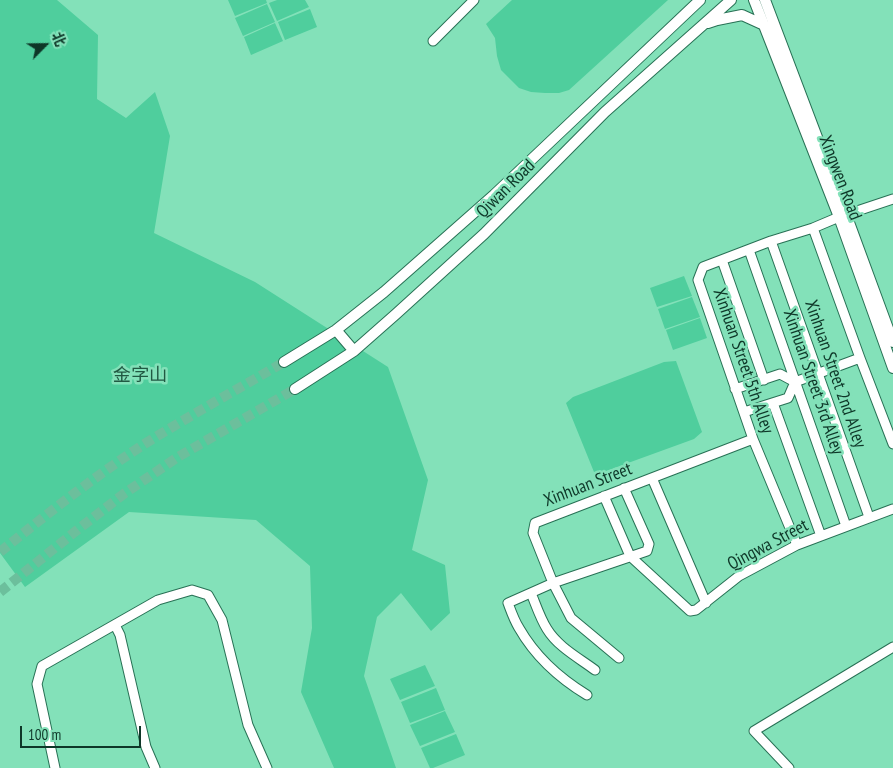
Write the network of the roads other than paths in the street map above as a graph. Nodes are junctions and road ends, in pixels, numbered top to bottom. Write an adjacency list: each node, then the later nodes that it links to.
1 (474, 0): 9 (street)
2 (700, 0): 17 (main road, Qiwan Road)
3 (731, 0): 8 (main road, Qiwan Road)
4 (754, 0): 7 (main road, Xingwen Road)
5 (766, 0): 7 (main road, Xingwen Road)
6 (773, 0): 7 (main road)
7 (769, 24): 8 (main road); 12 (main road, Xingwen Road)
8 (703, 26): 19 (main road, Qiwan Road)
9 (433, 41)
10 (893, 193): 12 (street)
11 (893, 199): 12 (street)
12 (842, 214): 13 (street, Xinhuan Street 5th Alley); 18 (main road, Xingwen Road); 22 (main road, Xingwen Road)
13 (813, 228): 14 (street, Xinhuan Street 5th Alley); 20 (street)
14 (772, 242): 15 (street, Xinhuan Street 5th Alley); 23 (street, Xinhuan Street 2nd Alley)
15 (749, 250): 16 (street, Xinhuan Street 5th Alley); 25 (street, Xinhuan Street 3rd Alley)
16 (722, 260): 24 (street); 26 (street, Xinhuan Street 5th Alley)
17 (336, 330): 19 (main road); 21 (main road, Qiwan Road)
18 (893, 342)
19 (354, 350): 27 (main road, Qiwan Road)
20 (860, 358): 23 (street); 31 (street)
21 (284, 362)
22 (893, 368)
23 (818, 373): 25 (street); 36 (street, Xinhuan Street 2nd Alley)
24 (764, 380): 25 (street); 26 (street)
25 (795, 382): 28 (street); 37 (street, Xinhuan Street 3rd Alley)
26 (735, 388): 29 (street, Xinhuan Street 5th Alley)
27 (295, 389)
28 (773, 403): 29 (street); 38 (street)
29 (744, 412): 30 (street, Xinhuan Street 5th Alley)
30 (753, 439): 32 (street, Xinhuan Street); 39 (street, Xinhuan Street 5th Alley)
31 (893, 444)
32 (652, 478): 33 (street, Xinhuan Street); 43 (street)
33 (624, 488): 34 (street, Xinhuan Street); 40 (street)
34 (604, 496): 40 (street, Qingwa Street); 41 (street, Xinhuan Street)
35 (893, 509): 36 (street, Qingwa Street)
36 (869, 517): 37 (street, Qingwa Street)
37 (846, 526): 38 (street, Qingwa Street)
38 (821, 536): 39 (street, Qingwa Street)
39 (797, 545): 43 (street, Qingwa Street)
40 (631, 556): 41 (street); 43 (street, Qingwa Street)
41 (553, 583): 42 (street); 46 (street, Xinhuan Street)
42 (531, 593): 47 (street); 48 (street)
43 (706, 603)
44 (116, 624): 49 (street); 50 (street); 51 (street)
45 (893, 647): 52 (street)
46 (619, 658)
47 (595, 670)
48 (587, 695)
49 (55, 768)
50 (155, 768)
51 (268, 768)
52 (789, 768)

